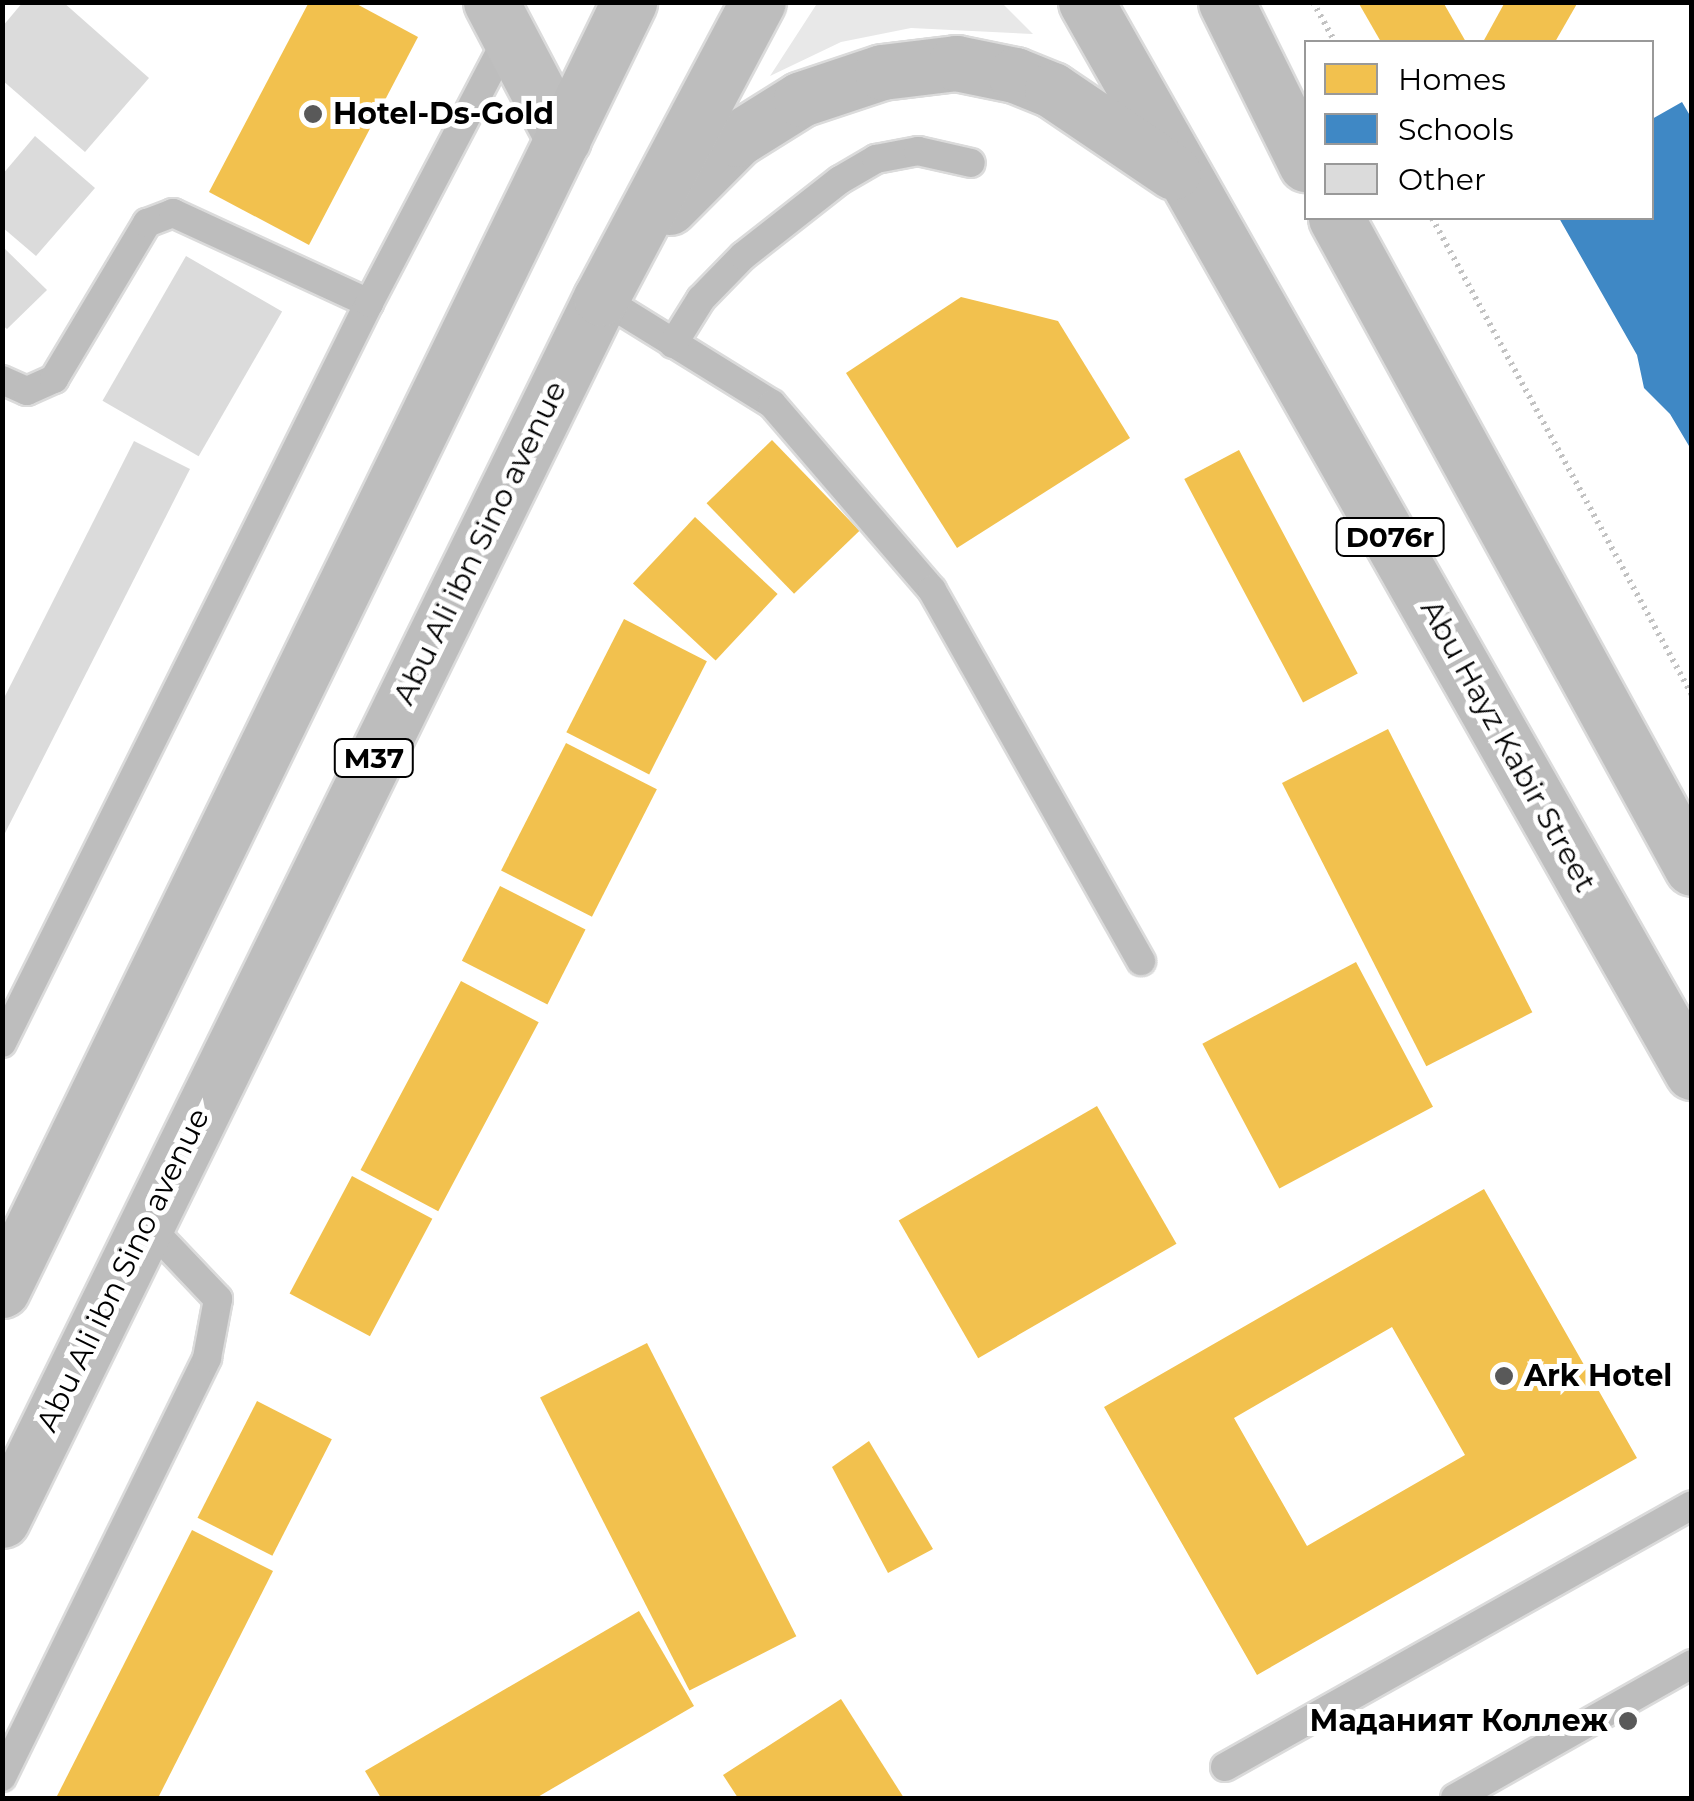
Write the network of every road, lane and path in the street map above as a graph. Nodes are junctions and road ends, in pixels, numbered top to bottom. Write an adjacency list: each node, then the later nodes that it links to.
1 (629, 2): 8 (main road)
2 (758, 2): 14 (main road, Abu Ali ibn Sino avenue / M37)
3 (1086, 2): 11 (main road, Abu Hayz Kabir Street / D076r)
4 (1226, 2): 9 (main road)
5 (1314, 2): 7 (path)
6 (500, 18): 8 (main road); 15 (lane)
7 (1334, 40)
8 (563, 140): 24 (main road)
9 (1304, 160)
10 (971, 163): 16 (lane)
11 (1191, 185): 14 (main road, D076r); 22 (main road, Abu Hayz Kabir Street / D076r)
12 (1337, 220): 19 (main road)
13 (1433, 220): 18 (path)
14 (601, 298): 16 (lane); 23 (main road, Abu Ali ibn Sino avenue / M37)
15 (369, 303): 17 (lane); 21 (lane)
16 (673, 344): 20 (lane)
17 (2, 380)
18 (1692, 695)
19 (1692, 868)
20 (1141, 961)
21 (2, 1043)
22 (1692, 1072)
23 (145, 1222): 26 (main road, Abu Ali ibn Sino avenue / M37); 29 (lane)
24 (2, 1290)
25 (1692, 1505): 28 (lane)
26 (2, 1520)
27 (1692, 1664): 30 (lane)
28 (1225, 1767)
29 (2, 1777)
30 (1455, 1798)

